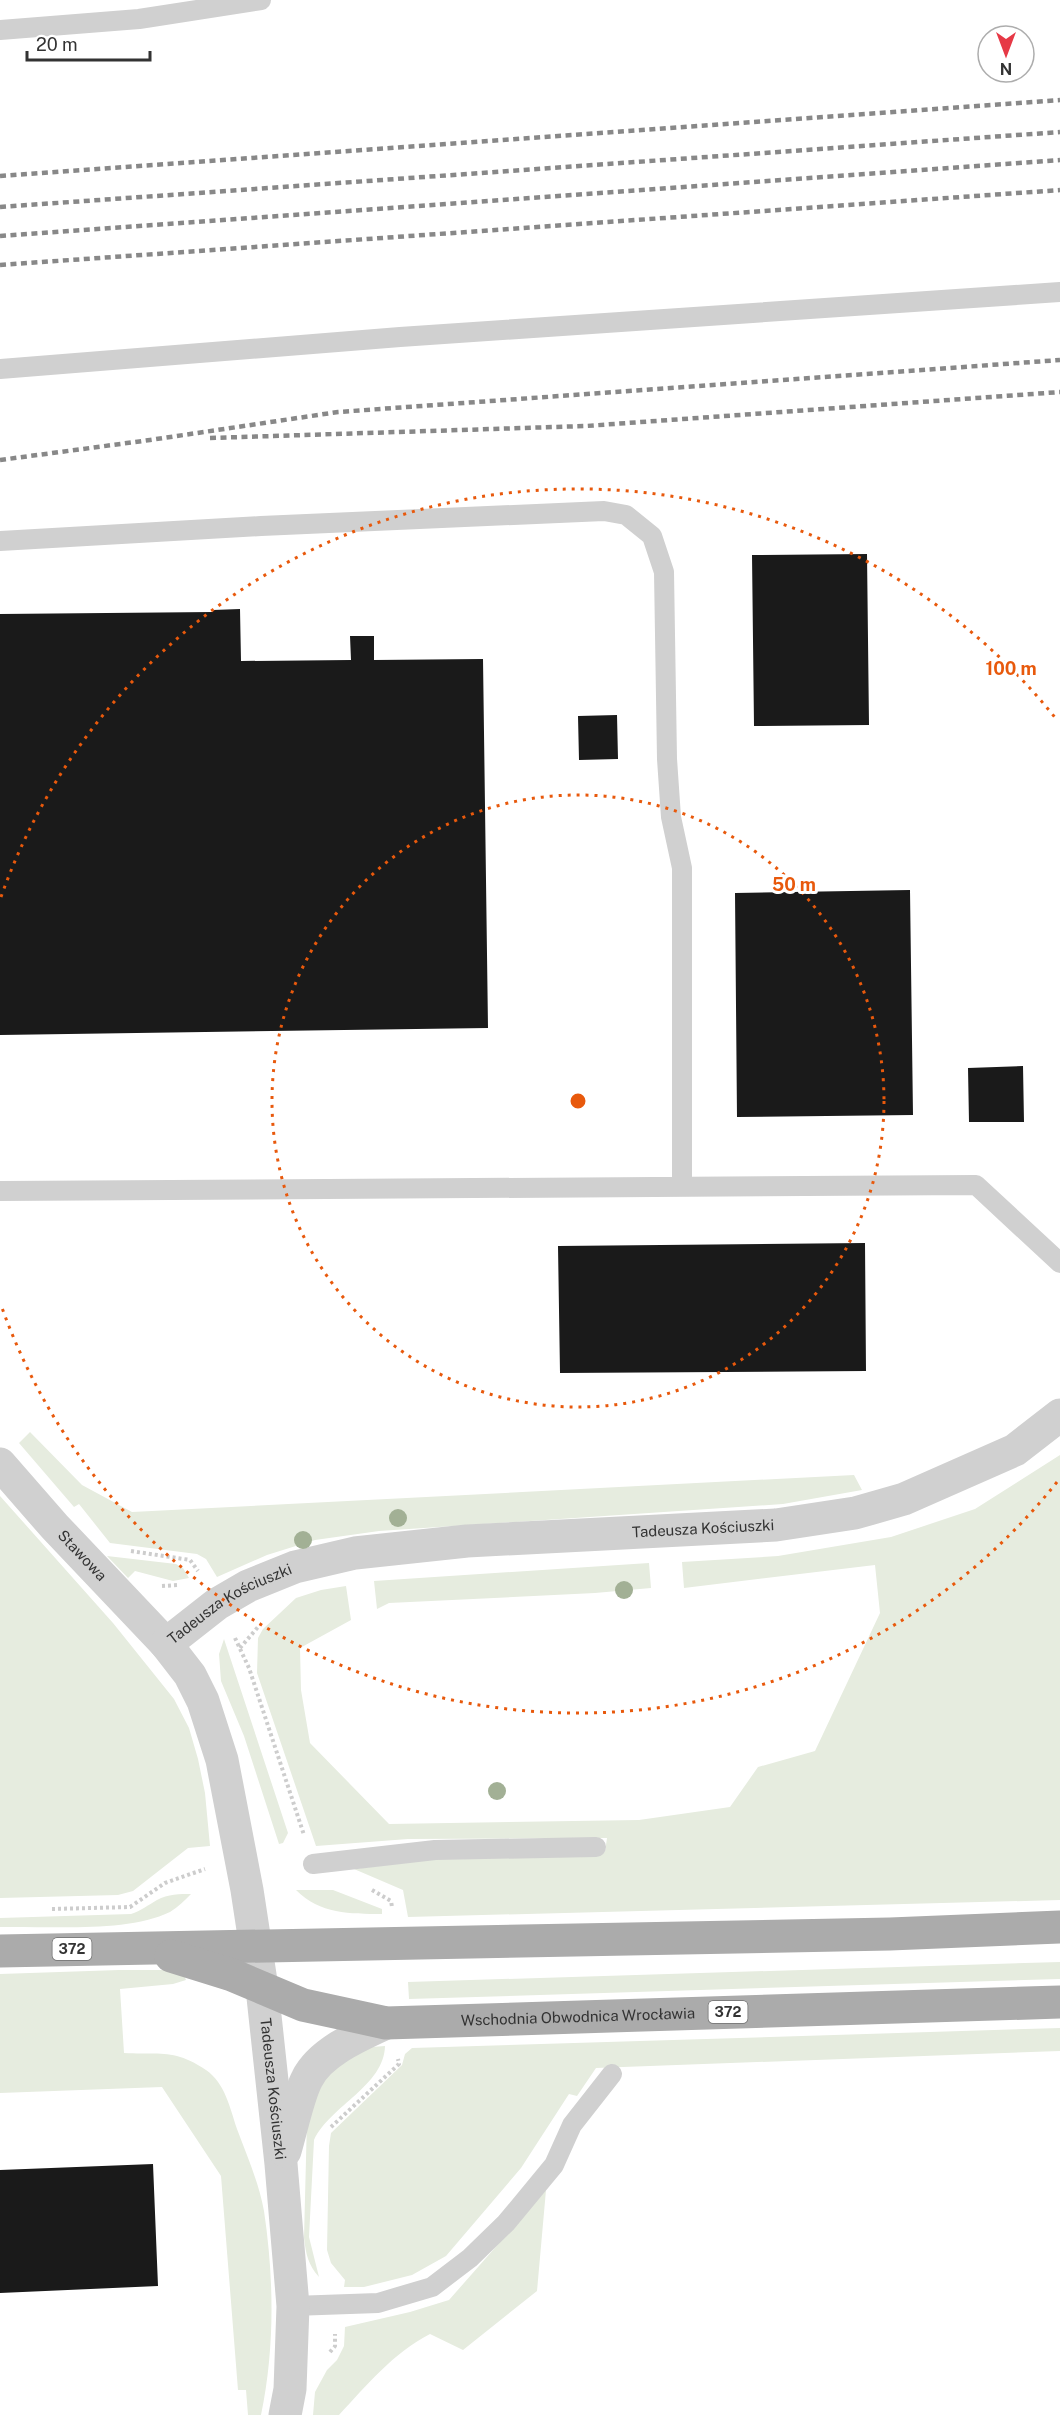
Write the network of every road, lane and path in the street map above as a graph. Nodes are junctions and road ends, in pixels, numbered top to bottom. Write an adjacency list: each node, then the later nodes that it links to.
1 (261, 0): 2 (lane)
2 (0, 30)
3 (1060, 292): 4 (lane)
4 (0, 369)
5 (0, 542): 6 (lane)
6 (682, 1185): 7 (lane); 8 (lane)
7 (0, 1191)
8 (1060, 1263)
9 (1060, 1415): 12 (street, Tadeusza Kościuszki)
10 (0, 1464): 13 (street, Stawowa)
11 (125, 1551): 12 (path)
12 (217, 1604): 13 (street, Tadeusza Kościuszki); 15 (path)
13 (166, 1644): 21 (street, Tadeusza Kościuszki)
14 (596, 1847): 15 (lane)
15 (313, 1864)
16 (202, 1869): 18 (path)
17 (367, 1887): 20 (path)
18 (47, 1909)
19 (1060, 1927): 20 (main road, Wschodnia Obwodnica Wrocławia / 372)
20 (394, 1943): 21 (main road, Wschodnia Obwodnica Wrocławia / 372)
21 (255, 1946): 22 (main road, Wschodnia Obwodnica Wrocławia / 372); 24 (street, Tadeusza Kościuszki)
22 (144, 1947): 23 (main road, Wschodnia Obwodnica Wrocławia / 372); 24 (main road, Wschodnia Obwodnica Wrocławia / 372)
23 (0, 1951)
24 (262, 1988): 26 (main road, Wschodnia Obwodnica Wrocławia / 372); 29 (street, Tadeusza Kościuszki)
25 (1060, 2002): 26 (main road, Wschodnia Obwodnica Wrocławia / 372)
26 (391, 2023): 28 (path); 29 (street)
27 (612, 2074): 30 (lane)
28 (324, 2135)
29 (281, 2164): 31 (street, Tadeusza Kościuszki)
30 (336, 2305): 31 (lane); 32 (path)
31 (293, 2306): 33 (street, Tadeusza Kościuszki)
32 (328, 2354)
33 (285, 2415)

